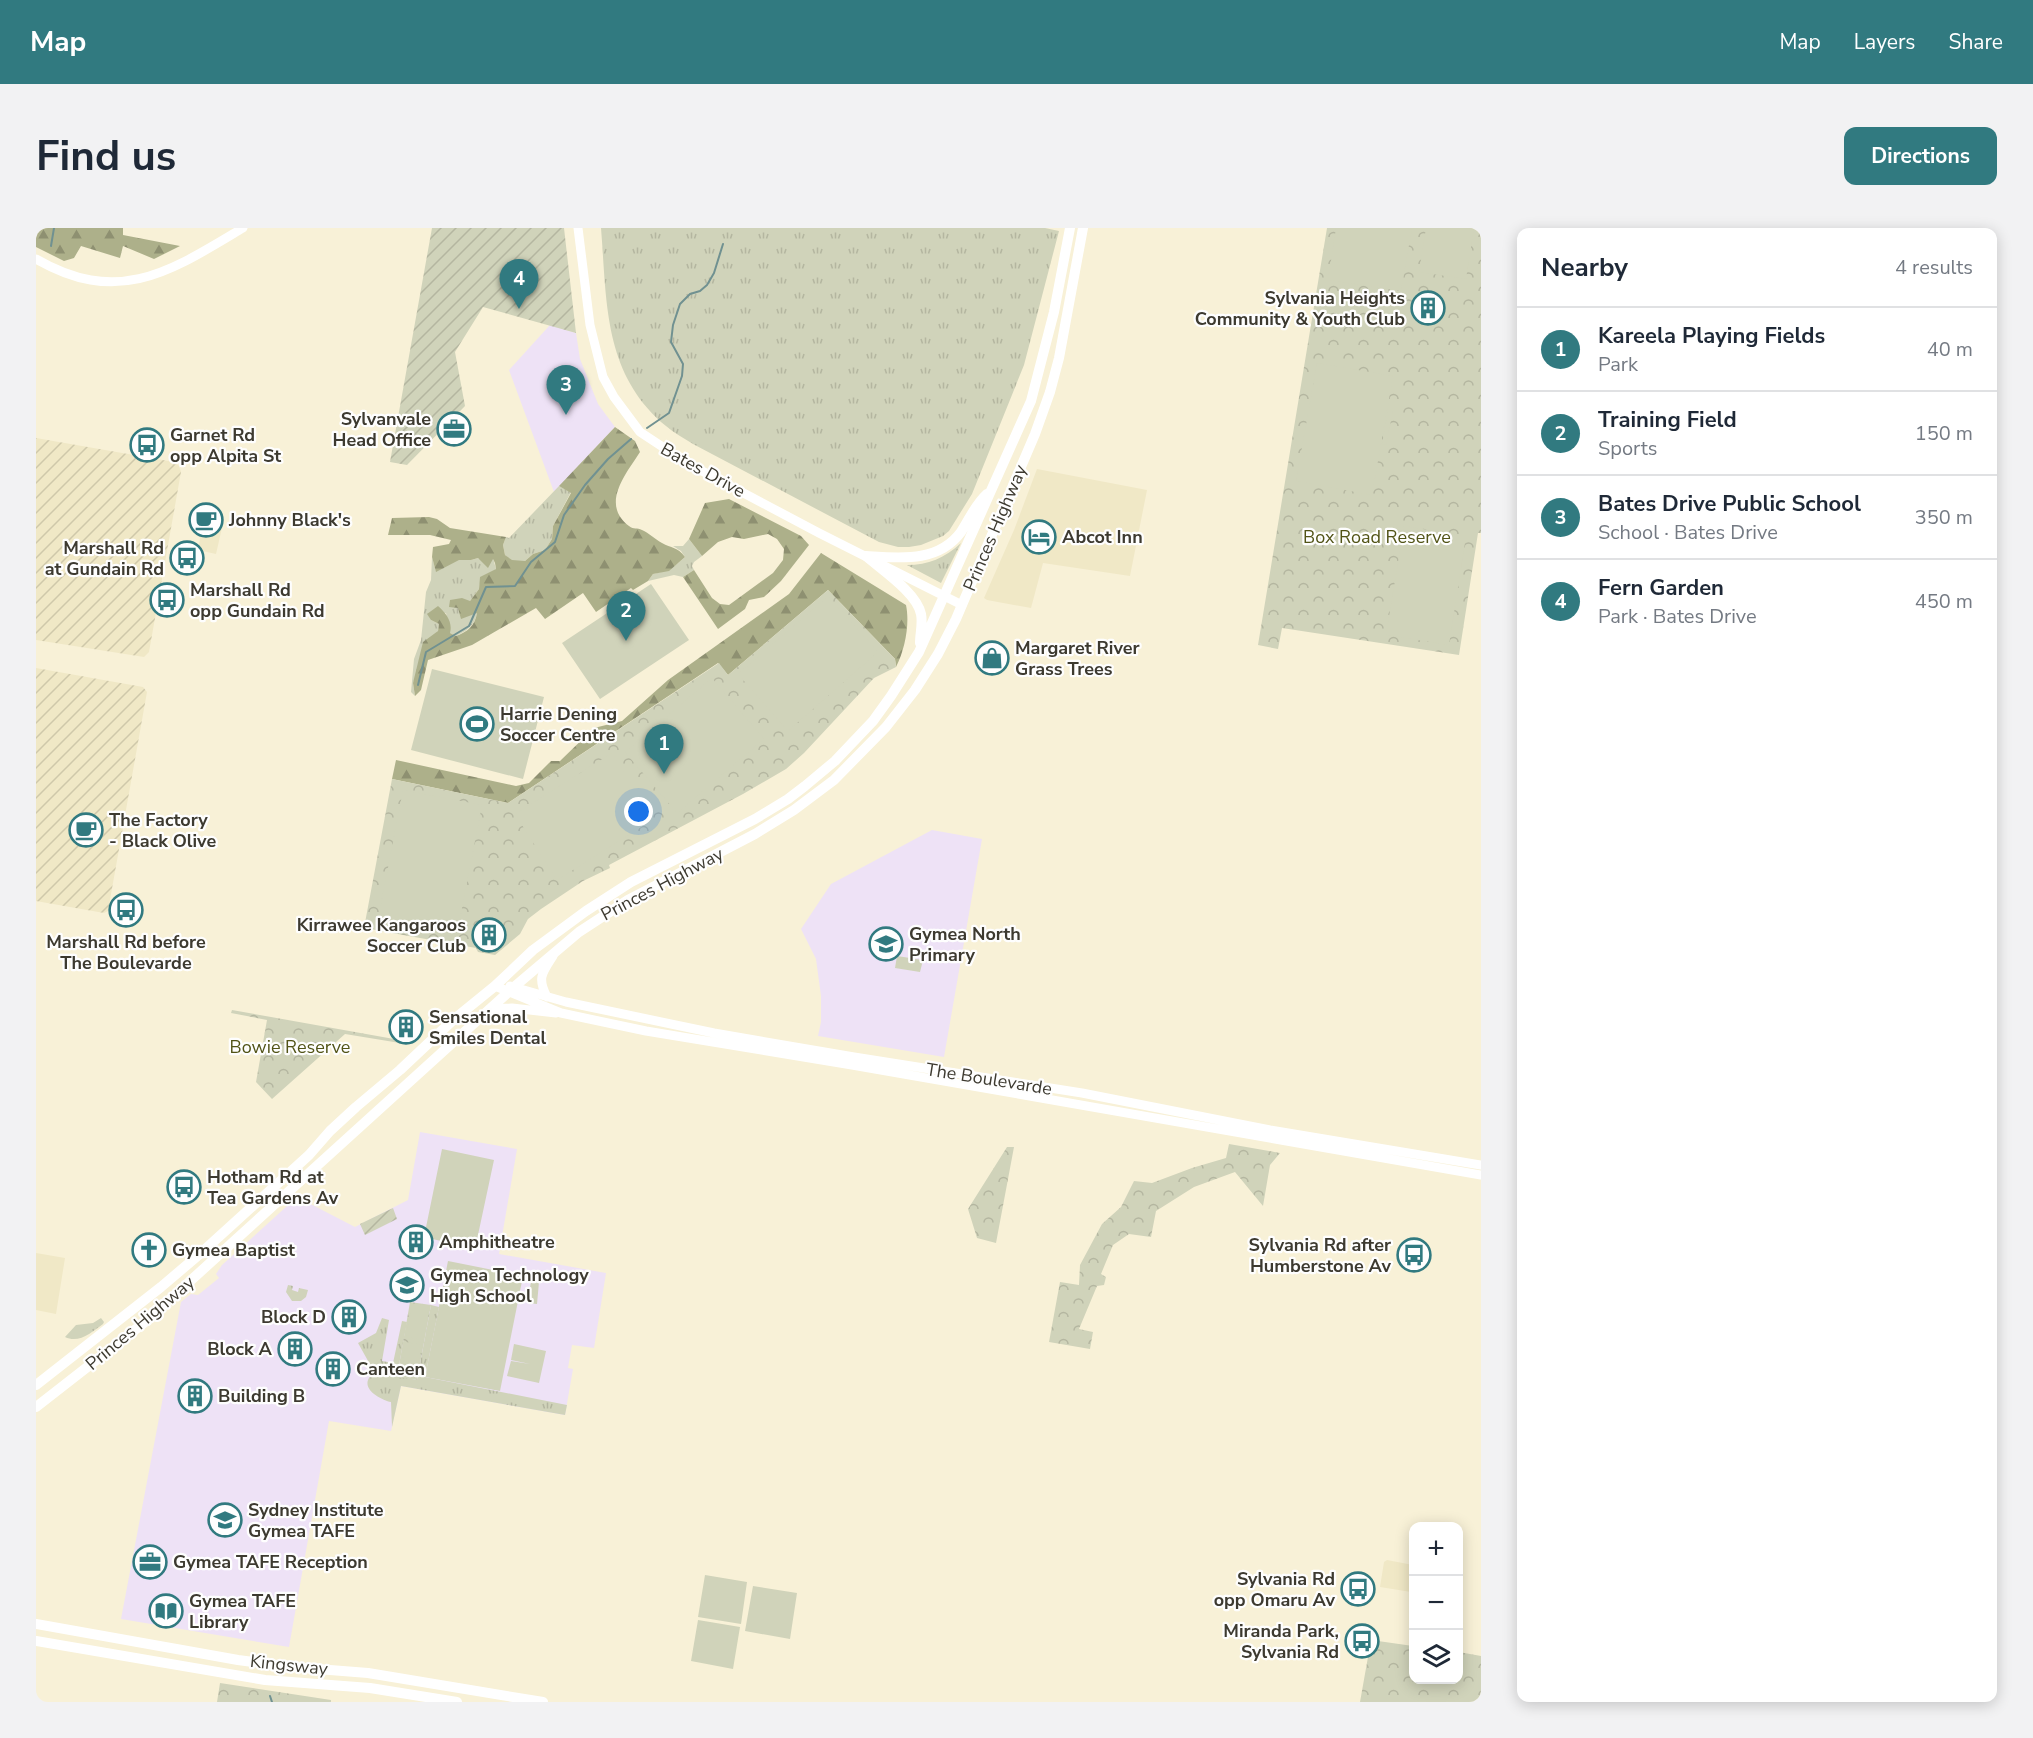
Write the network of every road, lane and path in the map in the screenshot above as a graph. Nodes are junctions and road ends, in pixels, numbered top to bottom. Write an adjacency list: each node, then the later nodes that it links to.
1 (243, 228): 5 (main road)
2 (578, 228): 7 (main road, Bates Drive)
3 (1070, 228): 6 (main road, Princes Highway)
4 (1083, 228): 9 (main road, Princes Highway)
5 (36, 259)
6 (990, 492): 7 (main road); 8 (main road, Princes Highway)
7 (866, 556): 8 (main road, Bates Drive); 10 (main road)
8 (945, 597): 9 (main road, Bates Drive); 10 (main road, Princes Highway)
9 (962, 604): 11 (main road, Princes Highway)
10 (919, 652): 12 (main road, Princes Highway)
11 (556, 951): 13 (main road, Princes Highway); 14 (main road)
12 (497, 984): 13 (main road, The Boulevarde); 19 (main road, Princes Highway)
13 (512, 990): 14 (main road, The Boulevarde); 15 (main road, Princes Highway); 16 (main road, The Boulevarde)
14 (547, 997): 17 (main road, The Boulevarde)
15 (490, 1009): 16 (main road, The Boulevarde); 20 (main road, Princes Highway)
16 (561, 1013): 18 (main road, The Boulevarde)
17 (1481, 1165)
18 (1481, 1175)
19 (36, 1385)
20 (36, 1407)
21 (36, 1624): 24 (main road, Kingsway)
22 (36, 1641): 23 (main road, Kingsway)
23 (457, 1702)
24 (543, 1702)

